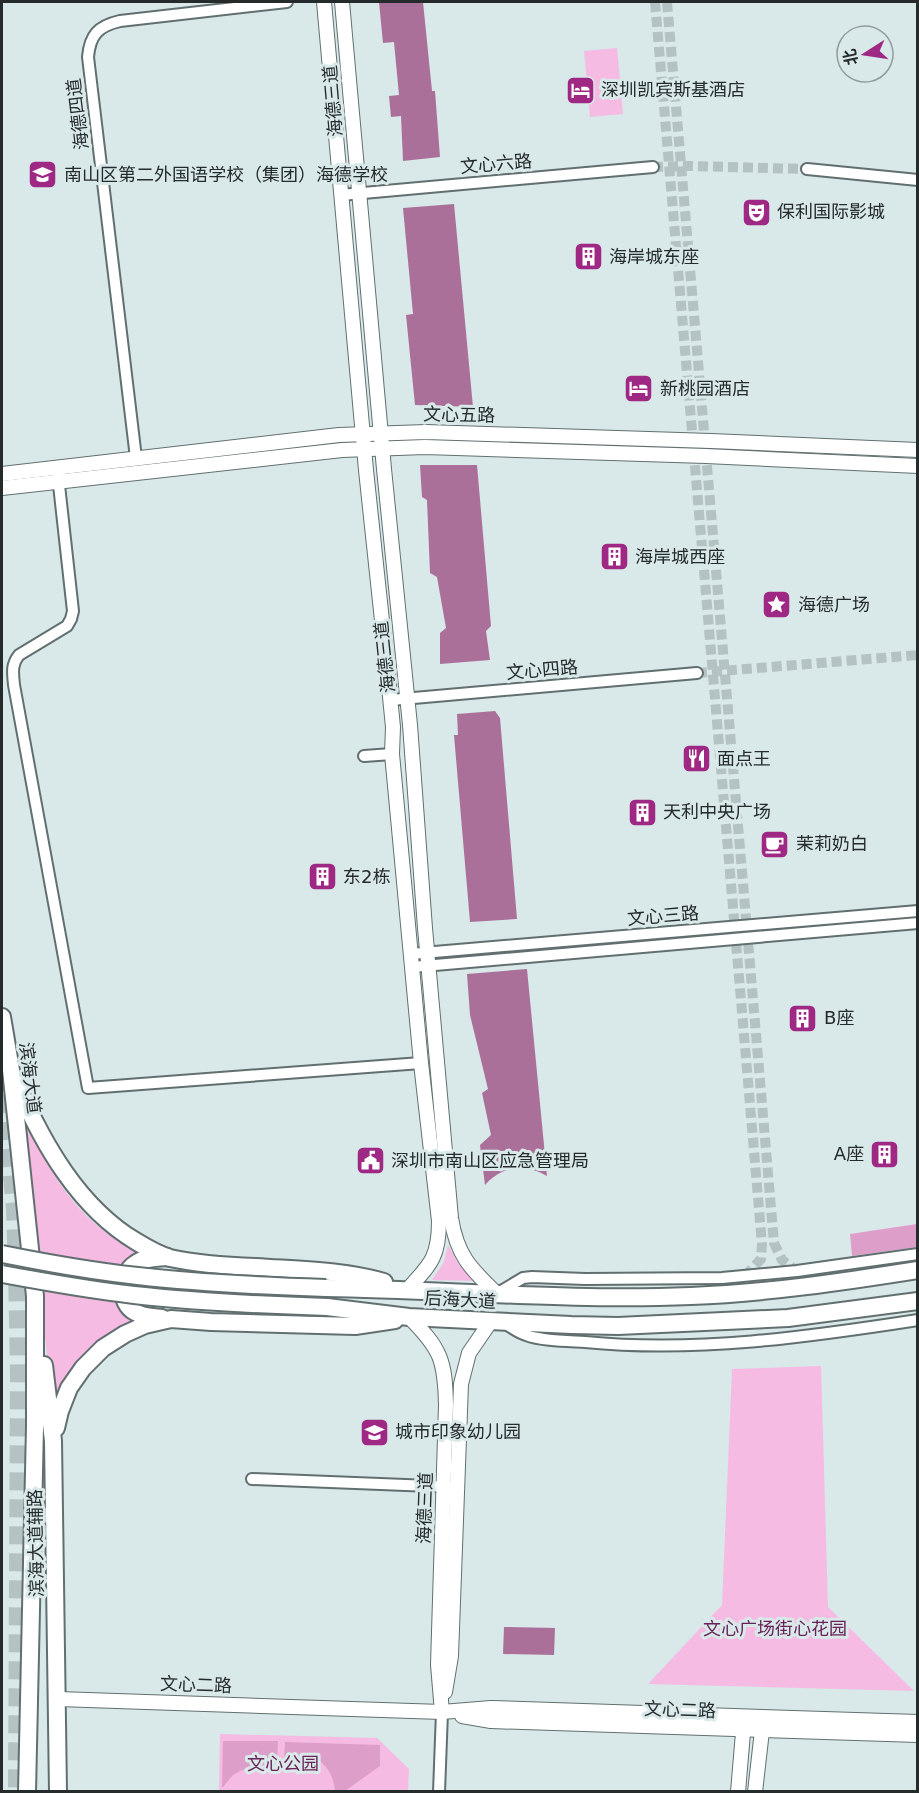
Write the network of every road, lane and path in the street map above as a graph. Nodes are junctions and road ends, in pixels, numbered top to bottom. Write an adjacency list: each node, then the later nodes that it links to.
1 (287, 2): 14 (street, 海德四道)
2 (324, 2): 8 (street, 海德三道)
3 (342, 2): 7 (street, 海德三道)
4 (653, 167): 7 (street, 文心六路)
5 (807, 169): 6 (street)
6 (918, 180)
7 (360, 194): 8 (street, 文心六路); 10 (street, 海德三道)
8 (341, 195): 9 (street, 海德三道)
9 (363, 434): 10 (street, 文心五路); 12 (street, 海德三道); 14 (street, 文心五路)
10 (381, 434): 11 (street, 海德三道); 13 (street, 文心五路)
11 (382, 448): 12 (street, 文心五路); 15 (street, 文心五路); 20 (street, 海德三道)
12 (364, 449): 17 (street, 文心五路); 21 (street, 海德三道)
13 (918, 450)
14 (136, 458): 17 (street, 文心五路)
15 (918, 466)
16 (2, 474): 17 (street, 文心五路)
17 (57, 474): 18 (street, 文心五路); 29 (street)
18 (2, 488)
19 (697, 674): 20 (street, 文心四路)
20 (408, 698): 21 (street, 文心四路); 26 (street, 海德三道)
21 (391, 700): 22 (street, 海德三道)
22 (392, 754): 23 (street); 27 (street, 海德三道)
23 (364, 756)
24 (918, 911): 26 (street, 文心三路)
25 (918, 923): 26 (street, 文心三路)
26 (428, 959): 27 (street, 文心三路); 37 (street, 海德三道)
27 (412, 961): 29 (street, 海德三道)
28 (2, 1017): 30 (main road, 滨海大道)
29 (421, 1063): 36 (street, 海德三道)
30 (11, 1070): 33 (main road); 38 (main road, 滨海大道)
31 (2, 1254): 36 (main road, 后海大道, bridge)
32 (918, 1254): 37 (street)
33 (168, 1257): 36 (main road); 41 (main road)
34 (918, 1270): 37 (main road, 后海大道)
35 (2, 1274): 40 (main road, 后海大道, bridge)
36 (407, 1290): 37 (main road, 后海大道)
37 (497, 1294)
38 (35, 1296): 44 (main road, 滨海大道辅路); 53 (main road, 滨海大道)
39 (918, 1301): 43 (main road, 后海大道)
40 (408, 1317): 41 (main road); 43 (main road, 后海大道); 46 (street, 海德三道)
41 (171, 1319): 44 (main road)
42 (918, 1320): 43 (street)
43 (497, 1321): 46 (street, 海德三道)
44 (53, 1441): 47 (main road, 滨海大道辅路)
45 (252, 1479): 46 (street)
46 (450, 1487): 48 (street, 海德三道)
47 (58, 1699): 48 (street, 文心二路); 54 (main road, 滨海大道辅路)
48 (442, 1712): 50 (street, 文心二路); 55 (street, 海德三道)
49 (918, 1722): 51 (street, 文心二路)
50 (744, 1723): 51 (street, 文心二路); 56 (street)
51 (763, 1724): 52 (street, 文心二路); 57 (street)
52 (918, 1735)
53 (27, 1791)
54 (58, 1791)
55 (438, 1791)
56 (738, 1791)
57 (756, 1791)

